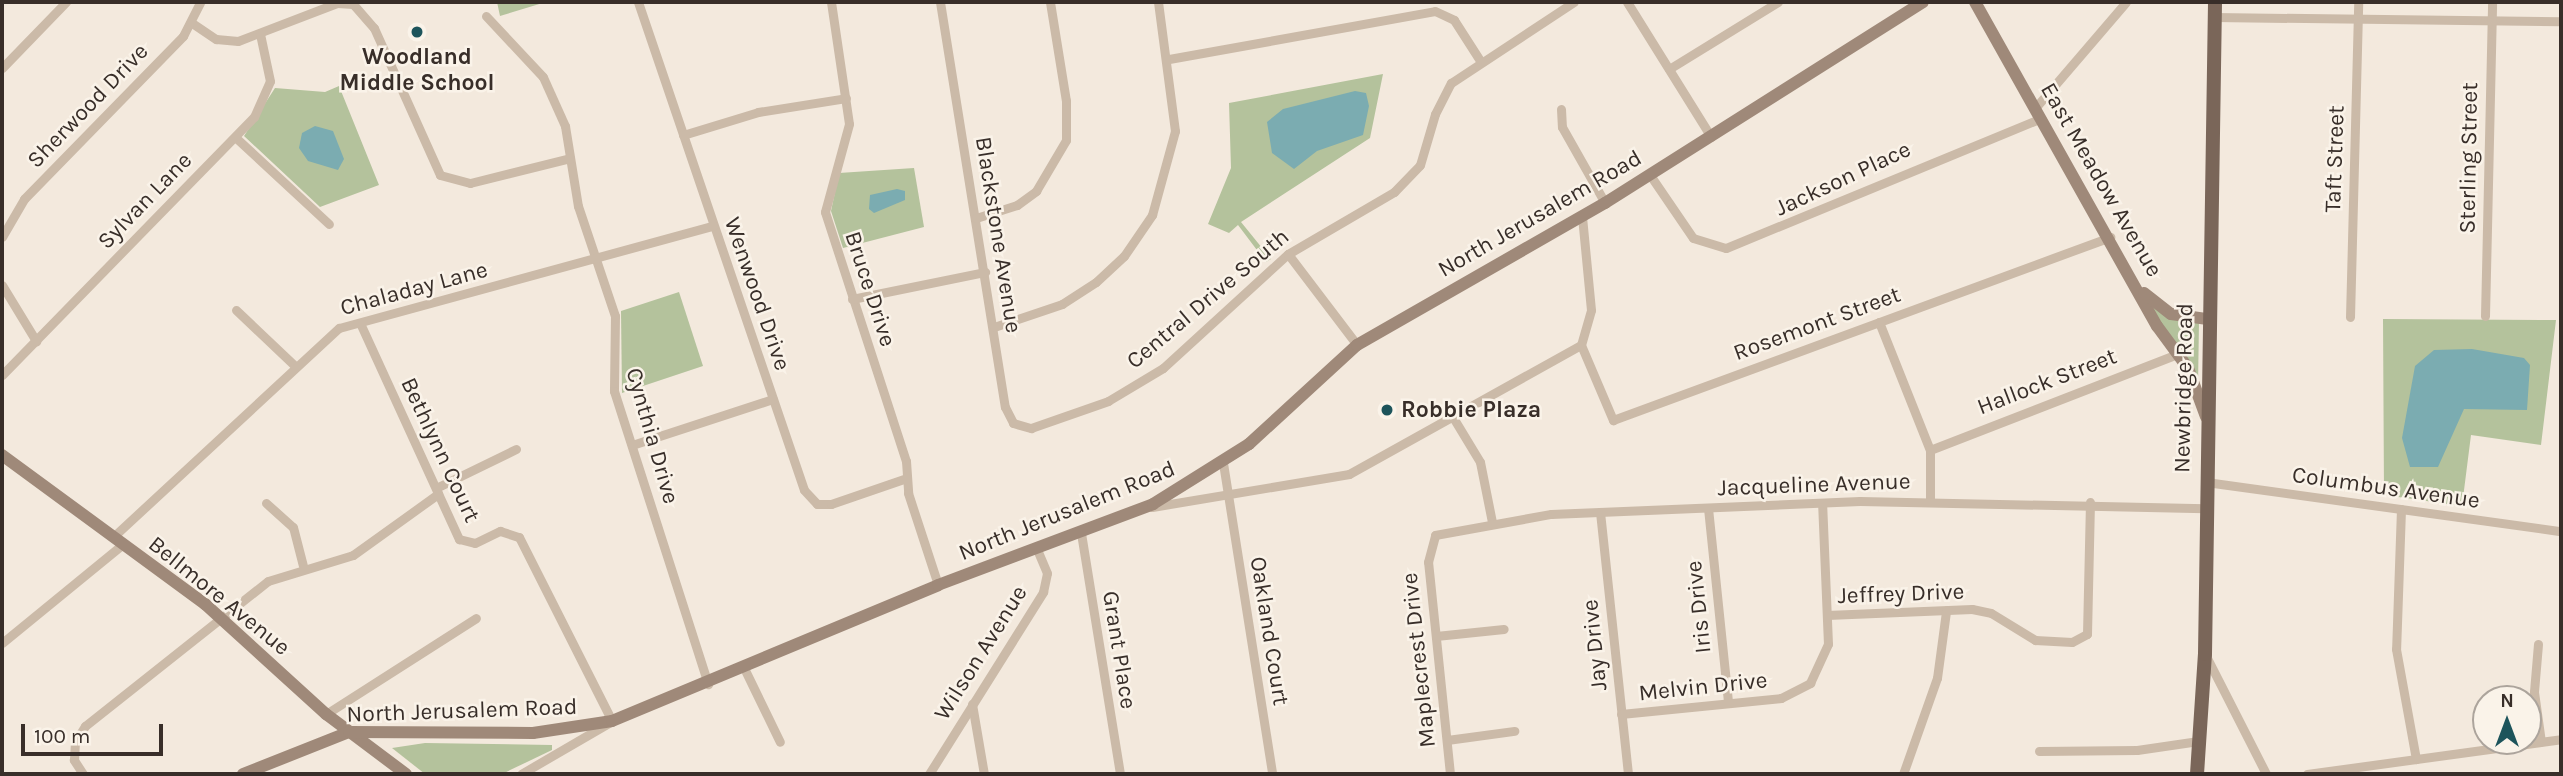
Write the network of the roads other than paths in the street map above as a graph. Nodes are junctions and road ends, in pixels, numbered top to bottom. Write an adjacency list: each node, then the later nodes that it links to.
1 (66, 2): 25 (street)
2 (200, 2): 21 (street, Sherwood Drive)
3 (638, 2): 30 (street, Wenwood Drive)
4 (831, 2): 27 (street, Bruce Drive)
5 (940, 2): 37 (street, Blackstone Avenue)
6 (1050, 2): 37 (street)
7 (1158, 2): 23 (street)
8 (1574, 2): 24 (street, Central Drive South)
9 (1627, 2): 26 (street)
10 (1778, 2): 26 (street)
11 (1923, 2): 32 (main road, North Jerusalem Road)
12 (1975, 2): 29 (main road, East Meadow Avenue)
13 (2126, 2): 29 (street)
14 (2358, 2): 18 (street, Taft Street)
15 (2492, 2): 19 (street, Sterling Street)
16 (2215, 9): 18 (street); 51 (main road, Newbridge Road)
17 (486, 16): 33 (street, Cynthia Drive)
18 (2358, 16): 19 (street); 50 (street, Taft Street)
19 (2491, 19): 20 (street); 49 (street, Sterling Street)
20 (2561, 21)
21 (192, 23): 22 (street); 40 (street, Sherwood Drive)
22 (260, 34): 31 (street, Sylvan Lane); 33 (street)
23 (1169, 59): 24 (street); 54 (street)
24 (1479, 59): 42 (street, Central Drive South)
25 (2, 68)
26 (1669, 69): 32 (street)
27 (846, 98): 30 (street); 47 (street, Bruce Drive)
28 (1561, 109): 35 (street)
29 (2038, 113): 34 (street, Jackson Place); 41 (main road, East Meadow Avenue)
30 (683, 135): 39 (street, Wenwood Drive)
31 (235, 137): 38 (street); 55 (street, Sylvan Lane)
32 (1711, 137): 34 (main road, North Jerusalem Road)
33 (570, 158): 43 (street, Cynthia Drive)
34 (1650, 175): 35 (main road, North Jerusalem Road)
35 (1605, 203): 36 (main road, North Jerusalem Road)
36 (1582, 216): 56 (main road, North Jerusalem Road); 57 (street)
37 (976, 218): 44 (street, Blackstone Avenue)
38 (328, 224)
39 (713, 226): 43 (street, Chaladay Lane); 61 (street, Wenwood Drive)
40 (2, 237)
41 (2110, 237): 46 (main road, East Meadow Avenue); 52 (street, Rosemont Street)
42 (1288, 254): 56 (street); 64 (street, Central Drive South)
43 (596, 261): 53 (street, Chaladay Lane); 65 (street, Cynthia Drive)
44 (985, 272): 47 (street); 54 (street, Blackstone Avenue)
45 (2, 285): 55 (street)
46 (2141, 291): 51 (main road); 58 (main road, East Meadow Avenue)
47 (852, 299): 70 (street, Bruce Drive)
48 (236, 310): 59 (street)
49 (2485, 316)
50 (2350, 317)
51 (2208, 319): 62 (main road, Newbridge Road)
52 (1879, 322): 57 (street, Rosemont Street); 67 (street)
53 (360, 323): 59 (street, Chaladay Lane); 72 (street, Bethlynn Court)
54 (994, 327): 64 (street, Blackstone Avenue)
55 (36, 341): 60 (street, Sylvan Lane)
56 (1357, 345): 69 (main road, North Jerusalem Road)
57 (1581, 345): 63 (street)
58 (2178, 354): 62 (main road, East Meadow Avenue); 67 (street, Hallock Street)
59 (295, 366): 86 (street, Chaladay Lane)
60 (2, 375)
61 (772, 399): 65 (street); 70 (street, Wenwood Drive)
62 (2206, 417): 71 (main road, Newbridge Road)
63 (1454, 419): 73 (street); 83 (street)
64 (1062, 422)
65 (632, 445): 101 (street, Cynthia Drive)
66 (516, 449): 72 (street)
67 (1930, 450): 74 (street)
68 (2, 455): 86 (main road, Bellmore Avenue)
69 (1223, 463): 73 (street, Oakland Court); 81 (main road, North Jerusalem Road)
70 (907, 478): 90 (street, Bruce Drive)
71 (2206, 482): 79 (main road, Newbridge Road); 80 (street, Columbus Avenue)
72 (437, 491): 89 (street); 107 (street, Bethlynn Court)
73 (1228, 493): 81 (street); 125 (street, Oakland Court)
74 (1930, 501): 75 (street, Jacqueline Avenue); 77 (street, Jacqueline Avenue)
75 (2090, 502): 79 (street, Jacqueline Avenue); 91 (street, Jeffrey Drive)
76 (266, 503): 89 (street)
77 (1822, 503): 78 (street, Jacqueline Avenue); 92 (street, Melvin Drive)
78 (1707, 508): 82 (street, Jacqueline Avenue); 103 (street, Iris Drive)
79 (2205, 508): 99 (main road, Newbridge Road)
80 (2401, 509): 84 (street, Columbus Avenue); 117 (street)
81 (1139, 510): 85 (main road, North Jerusalem Road)
82 (1600, 512): 83 (street, Jacqueline Avenue); 106 (street, Jay Drive)
83 (1492, 522): 87 (street, Jacqueline Avenue)
84 (2561, 531)
85 (1081, 533): 88 (main road, North Jerusalem Road); 124 (street, Grant Place)
86 (118, 541): 94 (main road, Bellmore Avenue); 97 (street, Chaladay Lane)
87 (1429, 542): 96 (street, Maplecrest Drive)
88 (1037, 549): 90 (main road, North Jerusalem Road); 104 (street, Wilson Avenue)
89 (303, 566): 94 (street)
90 (938, 584): 100 (main road, North Jerusalem Road)
91 (1946, 611): 92 (street, Jeffrey Drive); 128 (street)
92 (1827, 615): 103 (street, Melvin Drive)
93 (476, 618): 105 (street)
94 (223, 621): 105 (main road, Bellmore Avenue); 118 (street)
95 (1504, 629): 96 (street)
96 (1436, 636): 111 (street, Maplecrest Drive)
97 (2, 643)
98 (2538, 645): 102 (street)
99 (2205, 654): 112 (main road, Newbridge Road); 130 (street)
100 (744, 668): 101 (main road, North Jerusalem Road); 113 (street)
101 (708, 684): 107 (main road, North Jerusalem Road)
102 (2535, 685)
103 (1728, 703): 106 (street, Melvin Drive)
104 (972, 704): 122 (street, Wilson Avenue); 123 (street)
105 (326, 713): 109 (main road, Bellmore Avenue)
106 (1621, 714): 127 (street, Jay Drive)
107 (612, 721): 109 (main road, North Jerusalem Road); 121 (street)
108 (1514, 731): 111 (street)
109 (349, 732): 119 (main road, North Jerusalem Road); 120 (main road, Bellmore Avenue)
110 (2561, 739): 114 (street)
111 (1447, 740): 126 (street, Maplecrest Drive)
112 (2198, 741): 115 (street); 129 (main road, Newbridge Road)
113 (780, 742)
114 (2542, 742)
115 (2039, 751)
116 (2472, 751): 117 (street)
117 (2416, 759): 131 (street)
118 (83, 774)
119 (243, 774)
120 (406, 774)
121 (521, 774)
122 (929, 774)
123 (984, 774)
124 (1120, 774)
125 (1272, 774)
126 (1450, 774)
127 (1628, 774)
128 (1903, 774)
129 (2197, 774)
130 (2266, 774)
131 (2307, 774)

